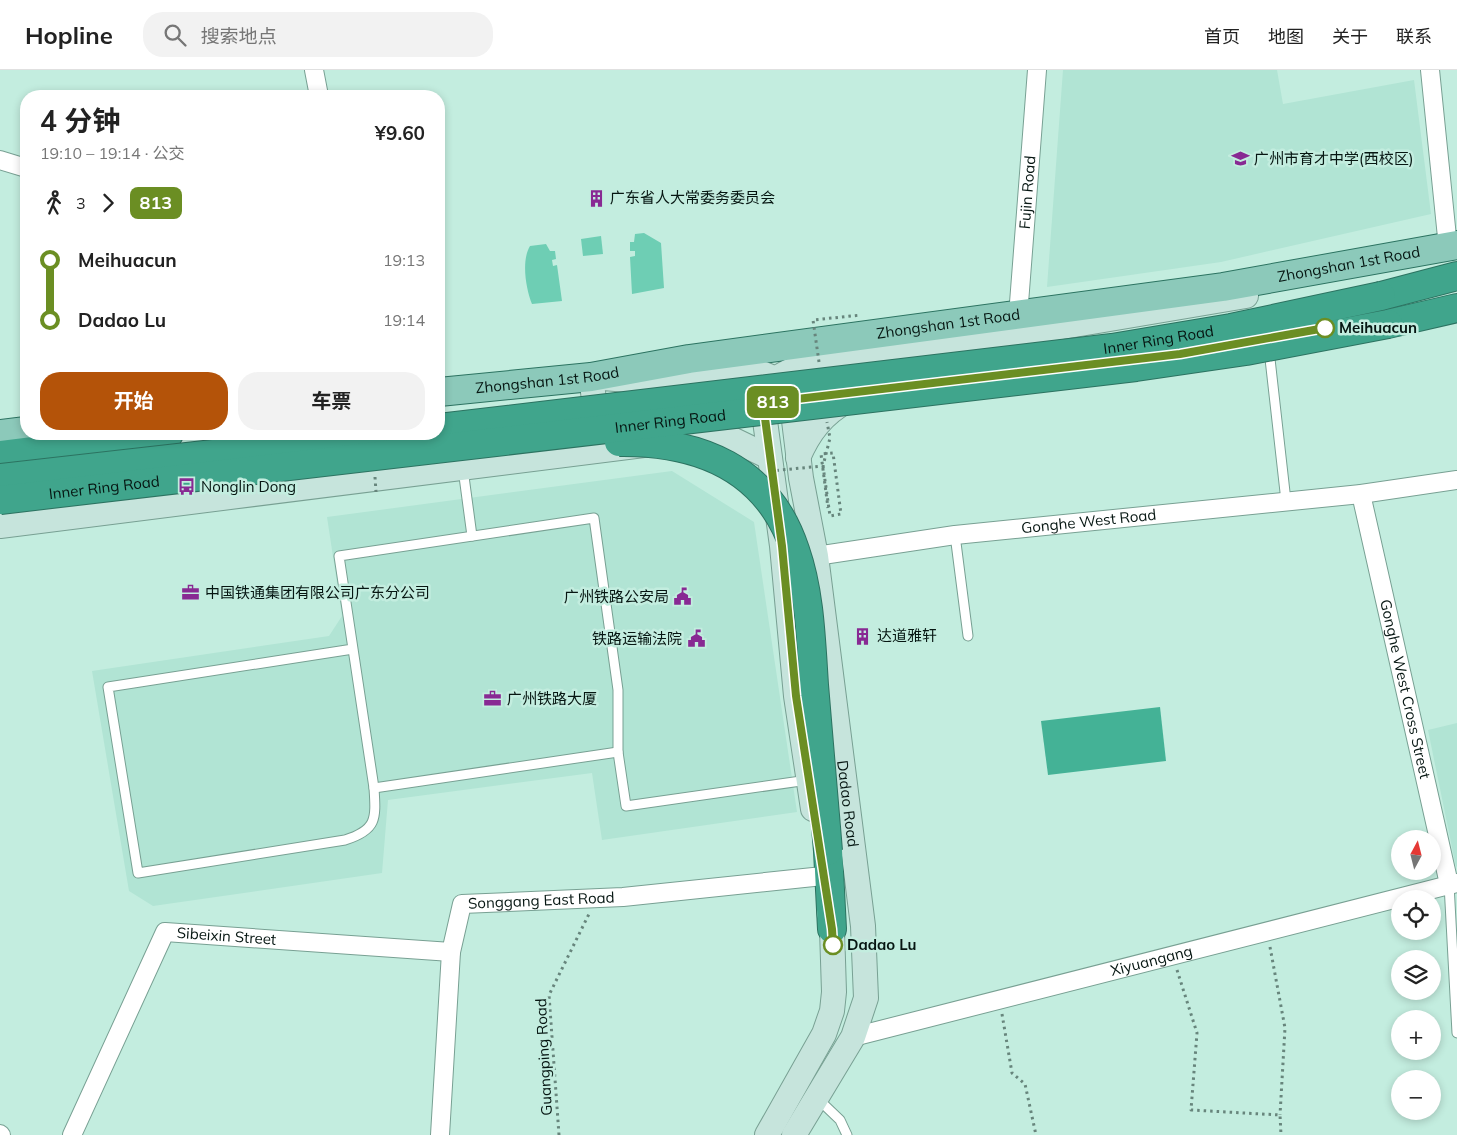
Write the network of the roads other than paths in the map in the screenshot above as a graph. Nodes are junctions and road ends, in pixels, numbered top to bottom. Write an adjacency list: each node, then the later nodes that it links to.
1 (314, 70): 4 (street)
2 (1037, 70): 12 (street, Fujin Road)
3 (1430, 70): 7 (street)
4 (318, 90)
5 (0, 160): 6 (street)
6 (20, 166)
7 (1453, 246): 8 (main road, Zhongshan 1st Road)
8 (1395, 258): 12 (main road, Zhongshan 1st Road); 14 (main road)
9 (1457, 276): 24 (highway, Inner Ring Road, bridge)
10 (1457, 299): 13 (main road)
11 (1457, 308): 25 (highway, Inner Ring Road, bridge)
12 (1018, 316): 15 (main road, Zhongshan 1st Road)
13 (1267, 340): 17 (main road); 43 (lane)
14 (808, 364): 18 (main road, Dadao Road); 18 (main road)
15 (591, 377): 16 (main road, Zhongshan 1st Road); 18 (main road); 20 (main road)
16 (445, 391)
17 (869, 391): 18 (main road); 35 (main road)
18 (794, 392): 19 (main road); 35 (main road, Dadao Road)
19 (763, 403): 20 (main road); 36 (main road)
20 (597, 422): 21 (main road)
21 (536, 429): 26 (main road); 33 (main road)
22 (20, 432): 23 (main road)
23 (0, 434)
24 (445, 438)
25 (445, 439)
26 (445, 439)
27 (445, 439): 53 (highway, bridge)
28 (121, 440): 34 (highway)
29 (336, 440): 38 (highway, Inner Ring Road, bridge)
30 (433, 440): 40 (main road)
31 (434, 440): 42 (highway, Inner Ring Road, bridge)
32 (442, 440): 37 (main road)
33 (578, 454): 36 (main road); 37 (main road)
34 (0, 455)
35 (798, 458): 47 (main road, Dadao Road)
36 (769, 464): 51 (main road)
37 (463, 469): 44 (main road); 46 (lane)
38 (0, 478)
39 (1457, 480): 41 (street, Gonghe West Road)
40 (0, 494)
41 (1361, 494): 43 (street, Gonghe West Road); 54 (street, Gonghe West Cross Street)
42 (0, 500)
43 (1286, 501): 45 (street, Gonghe West Road)
44 (0, 526)
45 (954, 535): 47 (street, Gonghe West Road); 48 (lane)
46 (472, 536): 49 (lane); 50 (lane)
47 (816, 556): 58 (main road, Dadao Road)
48 (968, 636)
49 (353, 649): 52 (lane); 52 (lane)
50 (618, 752): 51 (lane); 52 (lane)
51 (808, 780): 53 (main road)
52 (374, 788)
53 (826, 863): 55 (highway); 56 (street, Songgang East Road)
54 (1453, 884): 57 (lane); 58 (street, Xiyuangang)
55 (832, 929): 62 (main road)
56 (451, 952): 60 (street, Sibeixin Street); 61 (street, Songgang East Road)
57 (1457, 1034)
58 (853, 1037): 59 (main road, Dadao Road)
59 (817, 1098): 63 (main road, Dadao Road); 64 (lane)
60 (72, 1135)
61 (440, 1135)
62 (767, 1135)
63 (794, 1135)
64 (847, 1135)

